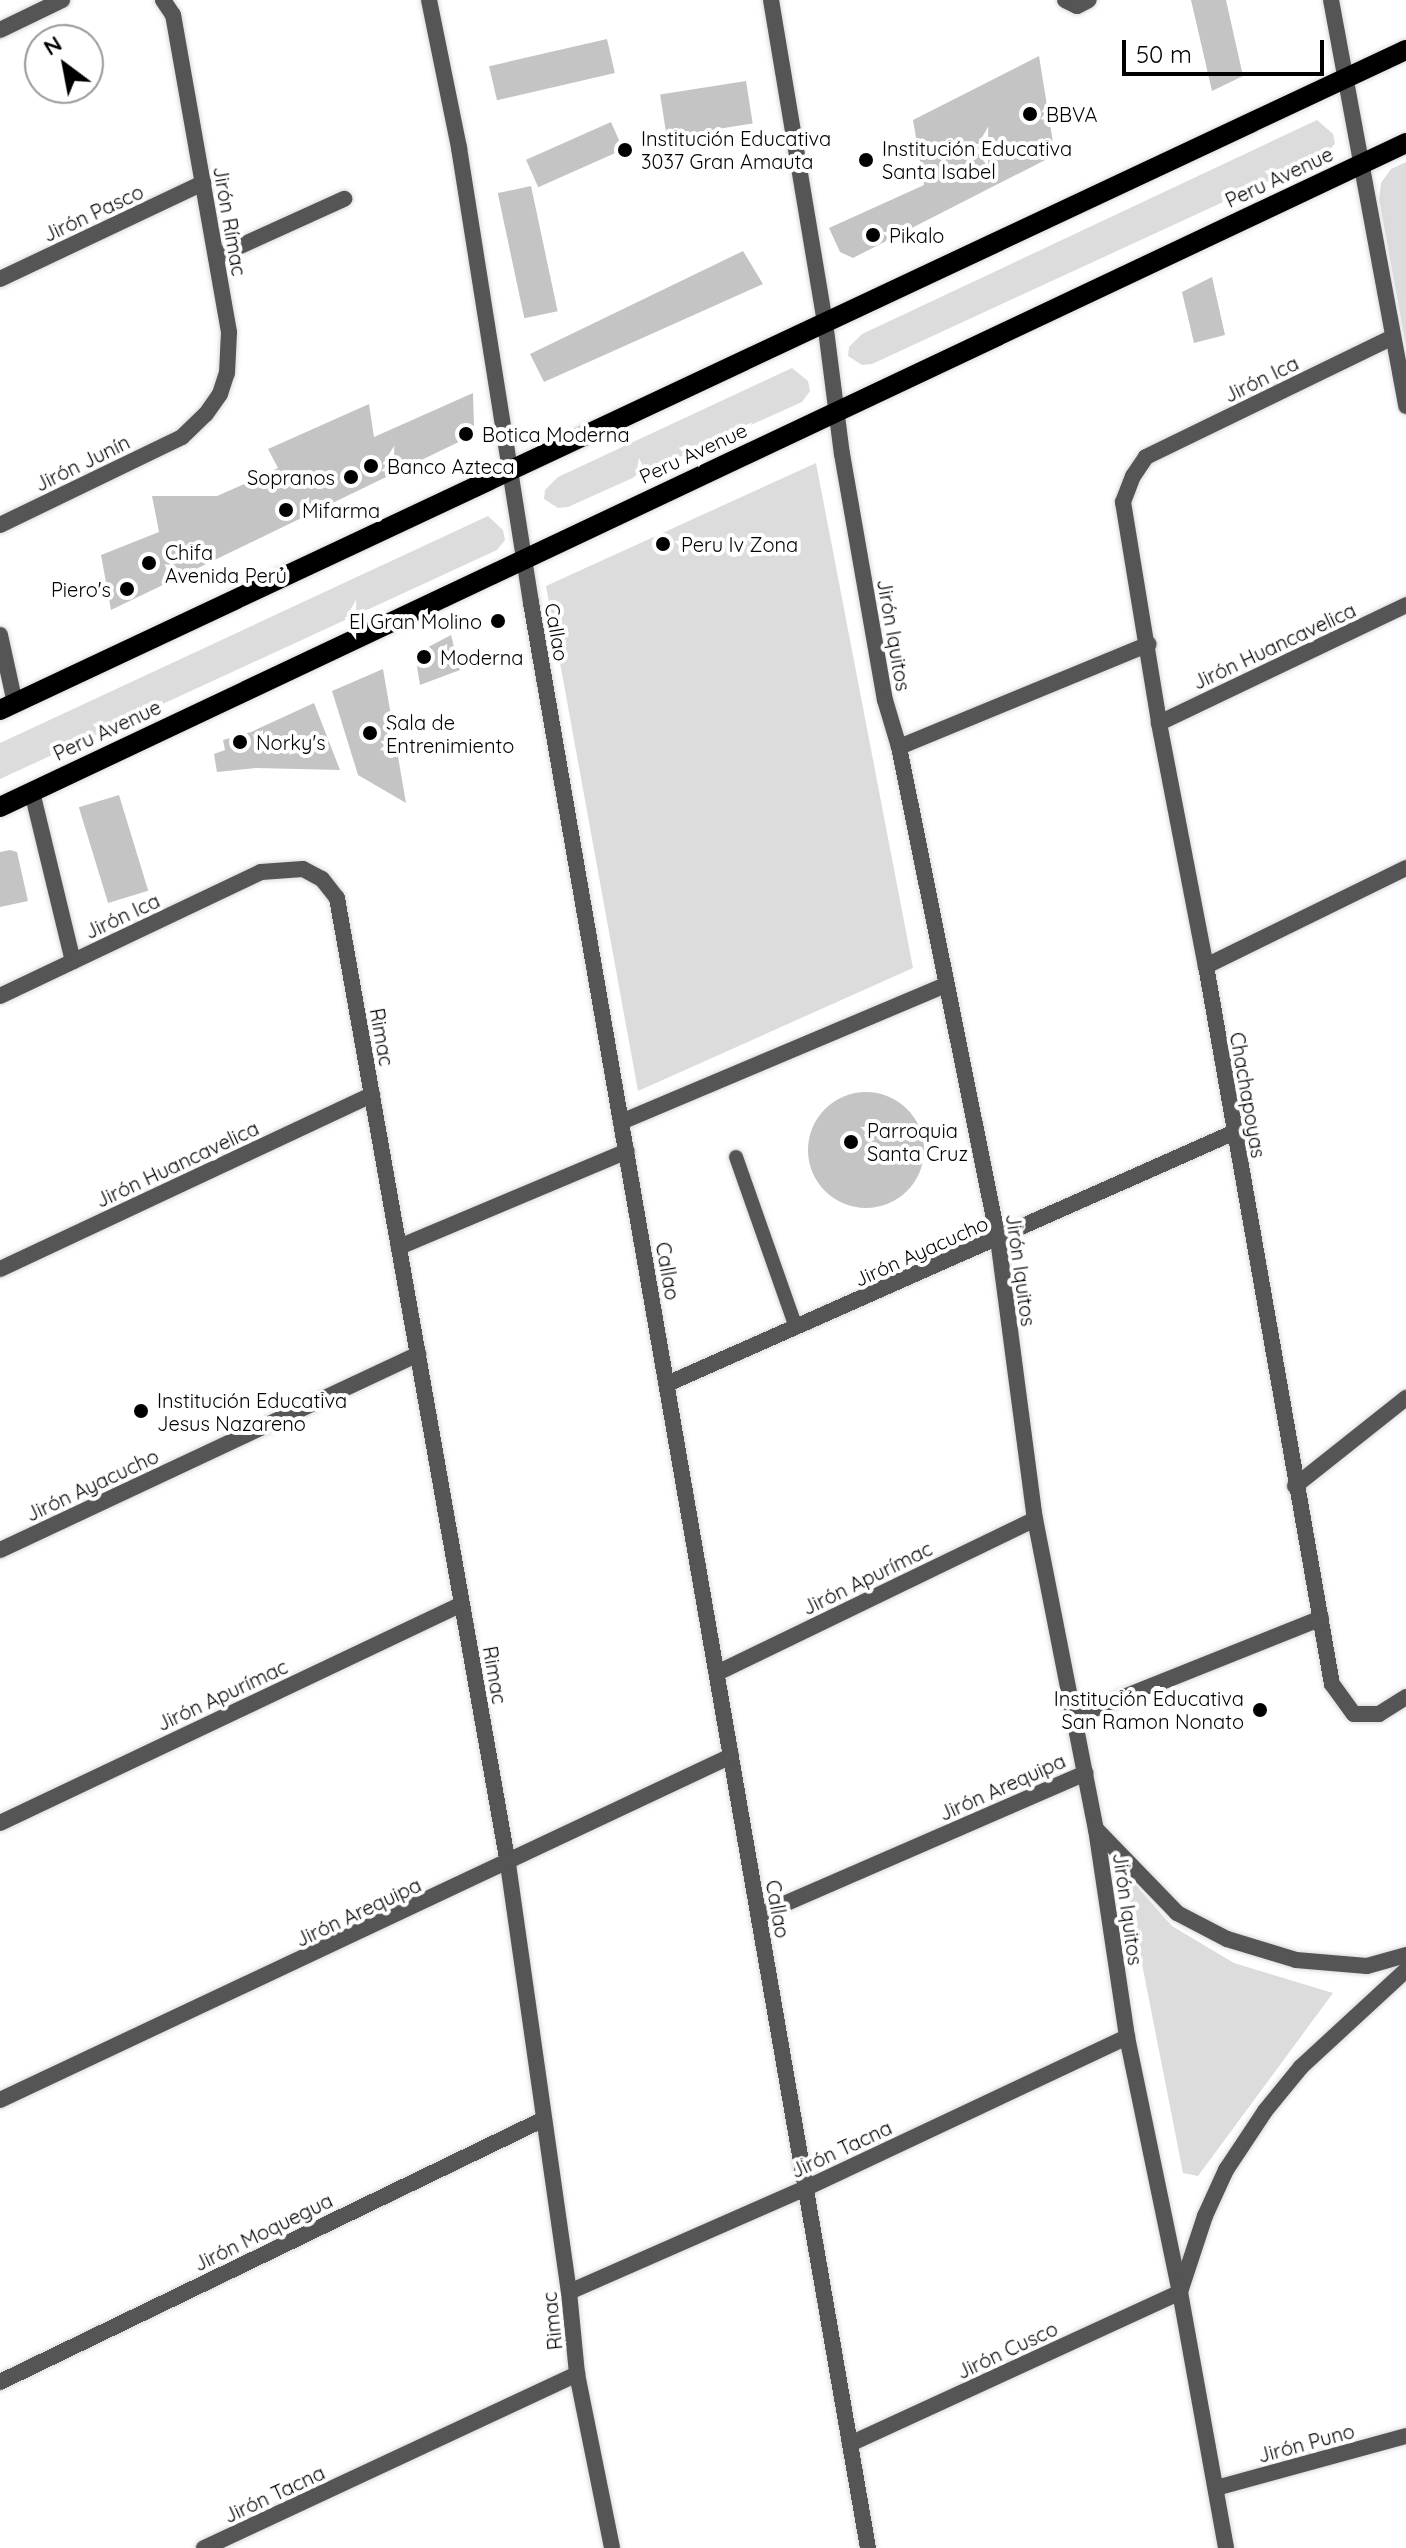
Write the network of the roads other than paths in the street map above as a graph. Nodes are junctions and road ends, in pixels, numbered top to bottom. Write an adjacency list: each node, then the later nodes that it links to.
1 (62, 0): 8 (street)
2 (163, 0): 13 (street, Jirón Rímac)
3 (429, 0): 23 (street, Callao)
4 (771, 0): 17 (street, Jirón Iquitos)
5 (1065, 0): 6 (street)
6 (1089, 0)
7 (1331, 0): 10 (street)
8 (0, 30)
9 (1406, 50): 10 (main road)
10 (1347, 77): 12 (street); 17 (main road)
11 (1406, 143): 12 (main road, Peru Avenue)
12 (1362, 164): 18 (street); 20 (main road, Peru Avenue)
13 (203, 183): 15 (street, Jirón Rímac); 16 (street, Jirón Pasco)
14 (344, 199): 15 (street)
15 (216, 257): 21 (street, Jirón Rímac)
16 (0, 279)
17 (825, 322): 20 (street, Jirón Iquitos); 23 (main road)
18 (1393, 337): 19 (street); 22 (street, Jirón Ica)
19 (1406, 406)
20 (837, 412): 25 (main road, Peru Avenue); 31 (street, Jirón Iquitos)
21 (182, 437): 24 (street, Jirón Junín)
22 (1146, 457): 28 (street, Chachapoyas)
23 (509, 470): 25 (street, Callao); 29 (main road)
24 (0, 525)
25 (526, 559): 32 (main road, Peru Avenue); 41 (street, Callao)
26 (1406, 605): 30 (street, Jirón Huancavelica)
27 (0, 635): 29 (street)
28 (1149, 644): 30 (street, Chachapoyas); 31 (street)
29 (7, 707)
30 (1159, 723): 37 (street, Chachapoyas)
31 (899, 747): 38 (street, Jirón Iquitos)
32 (32, 792): 33 (main road, Peru Avenue); 36 (street)
33 (0, 807)
34 (1406, 868): 37 (street)
35 (261, 872): 36 (street, Jirón Ica); 40 (street, Rimac)
36 (73, 961): 39 (street, Jirón Ica)
37 (1206, 966): 42 (street, Chachapoyas)
38 (946, 985): 41 (street); 45 (street, Jirón Iquitos)
39 (0, 996)
40 (372, 1095): 46 (street, Rimac); 47 (street, Jirón Huancavelica)
41 (621, 1122): 43 (street, Callao)
42 (1235, 1132): 45 (street, Jirón Ayacucho); 52 (street, Chachapoyas)
43 (627, 1151): 46 (street); 50 (street, Callao)
44 (736, 1157): 48 (lane)
45 (998, 1239): 48 (street, Jirón Ayacucho); 53 (street, Jirón Iquitos)
46 (399, 1247): 49 (street, Rimac)
47 (0, 1269)
48 (796, 1327): 50 (street, Jirón Ayacucho)
49 (418, 1354): 54 (street, Jirón Ayacucho); 55 (street, Rimac)
50 (667, 1384): 57 (street, Callao)
51 (1406, 1398): 52 (street)
52 (1295, 1486): 56 (street, Chachapoyas)
53 (1035, 1519): 57 (street, Jirón Apurímac); 59 (street, Jirón Iquitos)
54 (0, 1550)
55 (462, 1604): 62 (street, Jirón Apurímac); 64 (street, Rimac)
56 (1321, 1618): 58 (street, Chachapoyas); 59 (street)
57 (717, 1673): 60 (street, Callao)
58 (1406, 1697)
59 (1074, 1717): 61 (street, Jirón Iquitos)
60 (731, 1756): 64 (street, Jirón Arequipa); 65 (street, Callao)
61 (1085, 1773): 63 (street, Jirón Iquitos); 65 (street, Jirón Arequipa)
62 (0, 1823)
63 (1096, 1829): 66 (street); 68 (street, Jirón Iquitos)
64 (508, 1864): 69 (street, Jirón Arequipa); 70 (street, Rimac)
65 (759, 1915): 71 (street, Callao)
66 (1406, 1955)
67 (1406, 1970): 73 (street)
68 (1127, 2037): 71 (street, Jirón Tacna); 73 (street, Jirón Iquitos)
69 (0, 2100)
70 (544, 2119): 72 (street, Rimac); 75 (street, Jirón Moquegua)
71 (806, 2188): 72 (street, Jirón Tacna); 77 (street, Callao)
72 (569, 2292): 74 (street, Rimac)
73 (1180, 2292): 77 (street, Jirón Cusco); 78 (street, Jirón Iquitos)
74 (577, 2374): 80 (street, Jirón Tacna); 81 (street, Rimac)
75 (0, 2382)
76 (1406, 2436): 78 (street, Jirón Puno)
77 (850, 2444): 82 (street, Callao)
78 (1216, 2488): 79 (street, Jirón Iquitos)
79 (1221, 2546)
80 (204, 2548)
81 (612, 2548)
82 (868, 2548)

